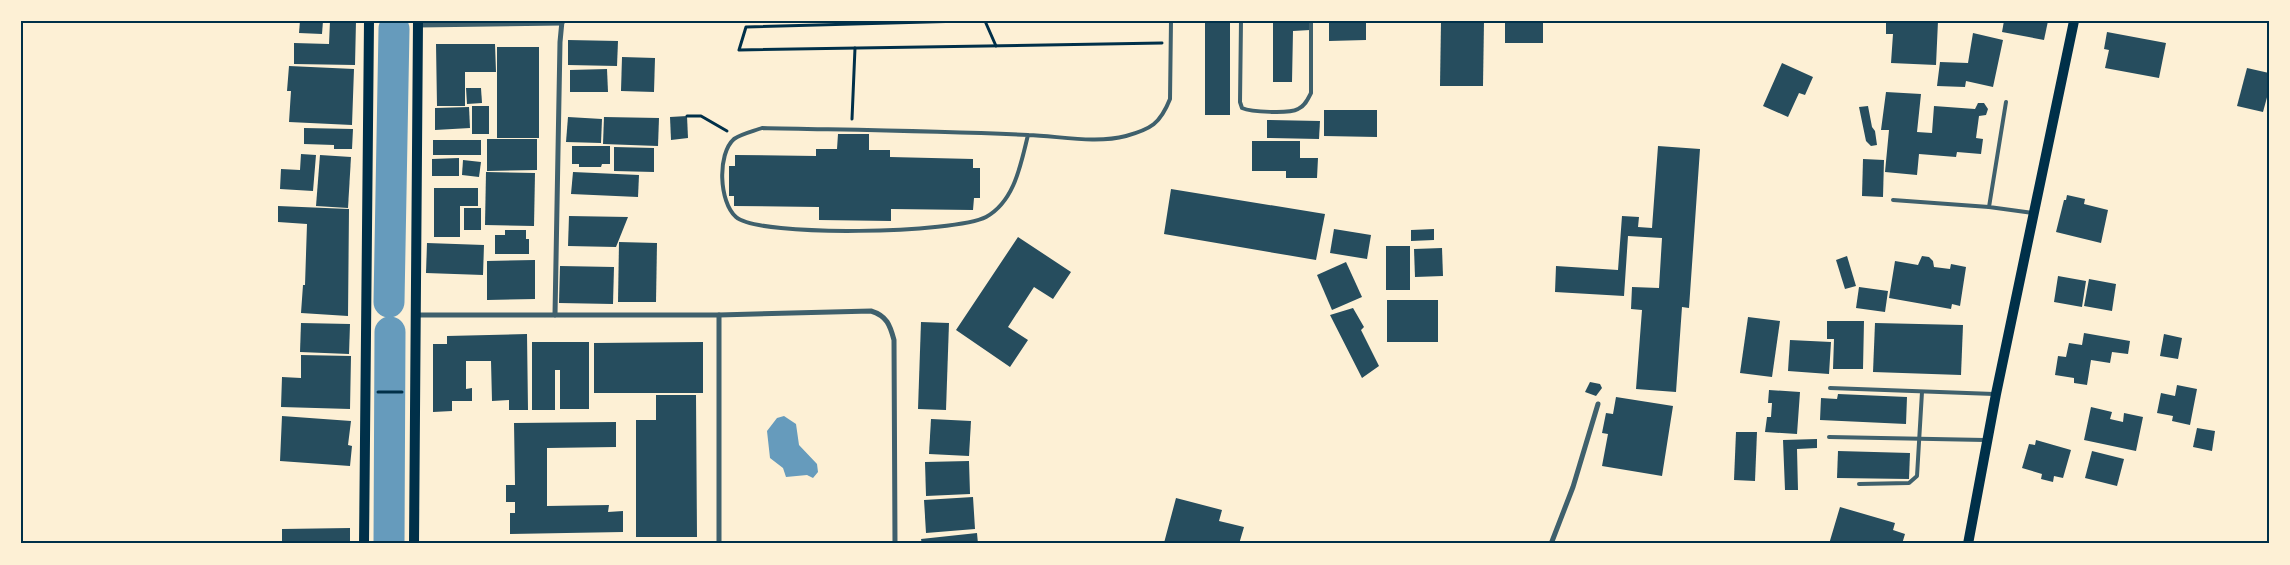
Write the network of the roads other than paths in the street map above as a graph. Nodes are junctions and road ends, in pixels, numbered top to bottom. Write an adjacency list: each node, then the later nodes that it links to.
1 (369, 21): 24 (main road)
2 (1171, 21): 9 (lane)
3 (1241, 21): 4 (lane)
4 (1311, 21)
5 (2074, 21): 12 (main road)
6 (562, 22): 7 (street); 13 (street)
7 (418, 23): 14 (main road)
8 (2006, 102): 11 (lane)
9 (1028, 135): 9 (lane)
10 (1892, 200): 11 (lane)
11 (1989, 207): 12 (lane)
12 (2033, 213): 18 (main road)
13 (555, 314): 14 (street); 15 (street)
14 (416, 315): 25 (main road)
15 (719, 315): 26 (street); 27 (street)
16 (1830, 388): 17 (lane)
17 (1922, 392): 18 (lane); 21 (lane)
18 (1996, 394): 22 (main road)
19 (1598, 404): 28 (street)
20 (1829, 437): 21 (lane)
21 (1920, 439): 22 (lane); 23 (lane)
22 (1988, 440): 29 (main road)
23 (1859, 484)
24 (364, 544)
25 (414, 544)
26 (719, 544)
27 (894, 544)
28 (1551, 544)
29 (1968, 544)

